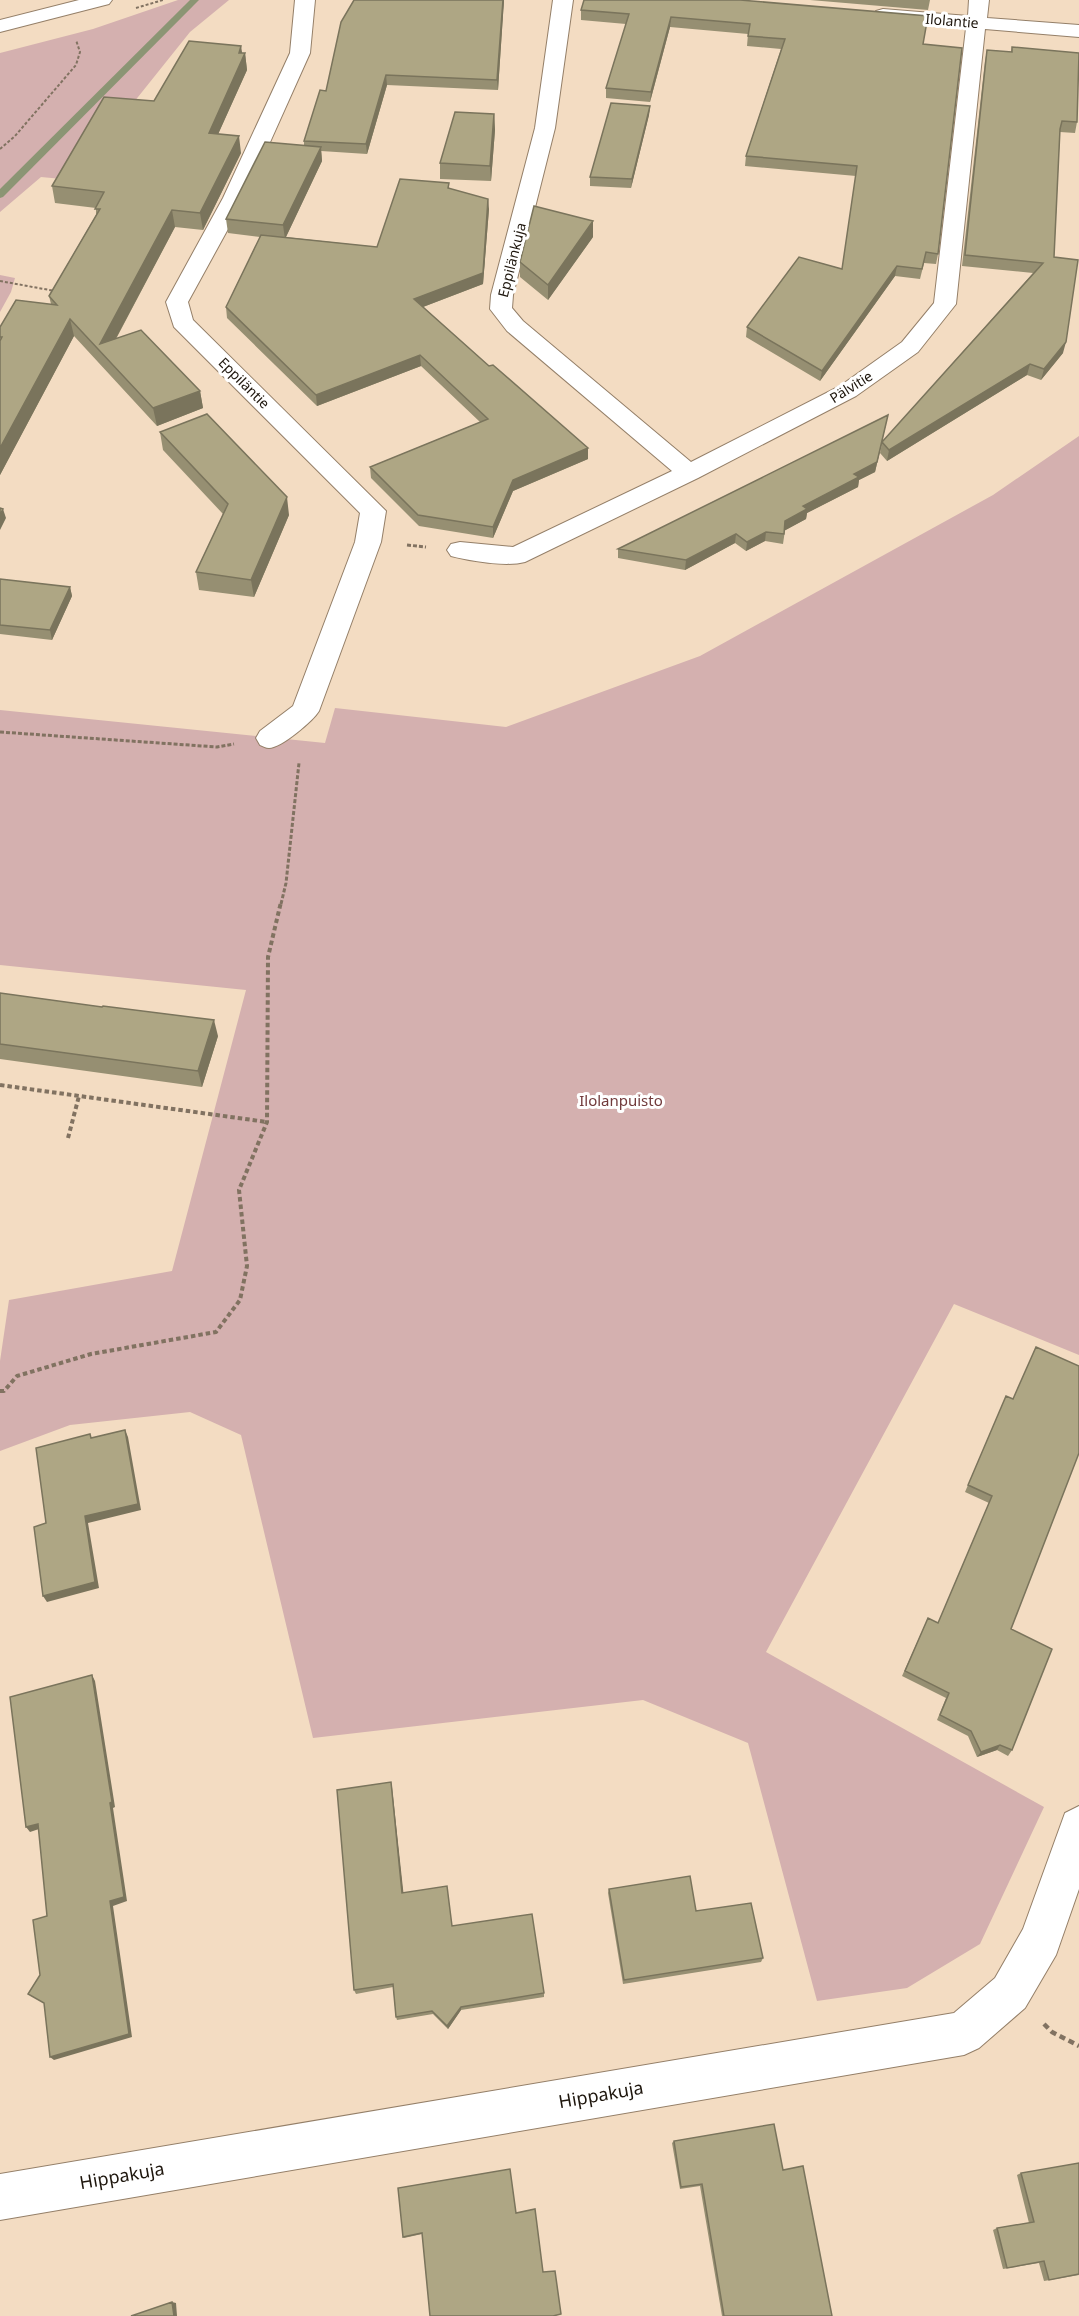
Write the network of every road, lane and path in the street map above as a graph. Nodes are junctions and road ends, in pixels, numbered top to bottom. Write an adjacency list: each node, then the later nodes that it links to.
1 (102, 0): 7 (street)
2 (305, 0): 14 (street, Eppiläntie)
3 (563, 0): 13 (street, Eppilänkuja)
4 (979, 0): 6 (street, Pälvitie)
5 (866, 14): 6 (street, Ilolantie)
6 (977, 24): 8 (street, Ilolantie); 13 (street, Pälvitie)
7 (0, 26)
8 (1079, 31)
9 (74, 35): 10 (path)
10 (0, 149)
11 (0, 281): 12 (path)
12 (62, 292)
13 (689, 473): 15 (street, Pälvitie)
14 (368, 542): 15 (path); 16 (street, Eppiläntie)
15 (460, 550)
16 (305, 711): 18 (street); 21 (path)
17 (0, 732): 18 (path)
18 (270, 738)
19 (0, 1085): 20 (path)
20 (79, 1096): 21 (path); 22 (path)
21 (267, 1122): 23 (path)
22 (68, 1138)
23 (0, 1391)
24 (1079, 1827): 25 (street, Hippakuja)
25 (0, 2197)

